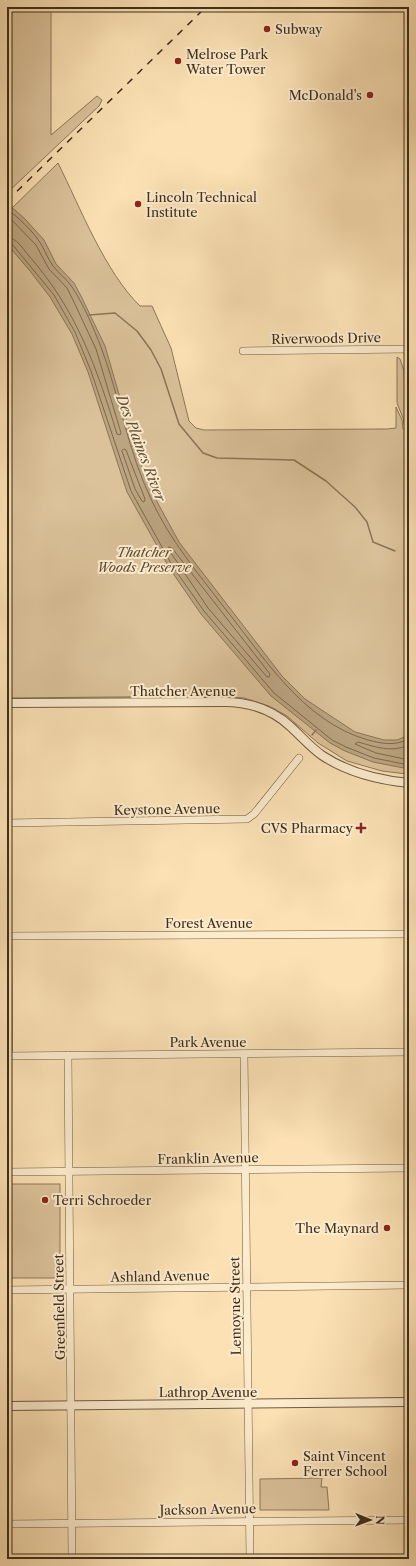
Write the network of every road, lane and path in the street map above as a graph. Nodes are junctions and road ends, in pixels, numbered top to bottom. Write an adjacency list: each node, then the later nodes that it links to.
1 (409, 349): 2 (street, Riverwoods Drive)
2 (243, 351)
3 (7, 703): 5 (street, Thatcher Avenue)
4 (299, 758): 7 (street, Keystone Avenue)
5 (409, 783)
6 (7, 812): 7 (street)
7 (7, 823): 9 (street)
8 (409, 934): 9 (street, Forest Avenue)
9 (8, 936): 13 (street)
10 (409, 1052): 11 (street, Park Avenue)
11 (244, 1054): 12 (street, Park Avenue); 15 (street, Lemoyne Street)
12 (68, 1055): 13 (street, Park Avenue); 17 (street, Greenfield Street)
13 (8, 1056)
14 (409, 1168): 15 (street, Franklin Avenue)
15 (246, 1170): 17 (street, Franklin Avenue); 19 (street, Lemoyne Street)
16 (7, 1172): 17 (street, Franklin Avenue)
17 (69, 1172): 20 (street, Greenfield Street)
18 (409, 1285): 19 (street, Ashland Avenue)
19 (247, 1287): 20 (street, Ashland Avenue); 23 (street, Lemoyne Street)
20 (71, 1289): 21 (street, Ashland Avenue); 24 (street, Greenfield Street)
21 (7, 1290)
22 (409, 1402): 23 (street, Lathrop Avenue)
23 (248, 1404): 24 (street, Lathrop Avenue); 27 (street, Lemoyne Street)
24 (71, 1405): 25 (street, Lathrop Avenue); 29 (street, Greenfield Street)
25 (7, 1406)
26 (409, 1520): 27 (street, Jackson Avenue)
27 (250, 1521): 29 (street, Jackson Avenue); 31 (street, Lemoyne Street)
28 (7, 1524): 29 (street, Jackson Avenue)
29 (72, 1524): 30 (street, Greenfield Street)
30 (72, 1559)
31 (250, 1559)

